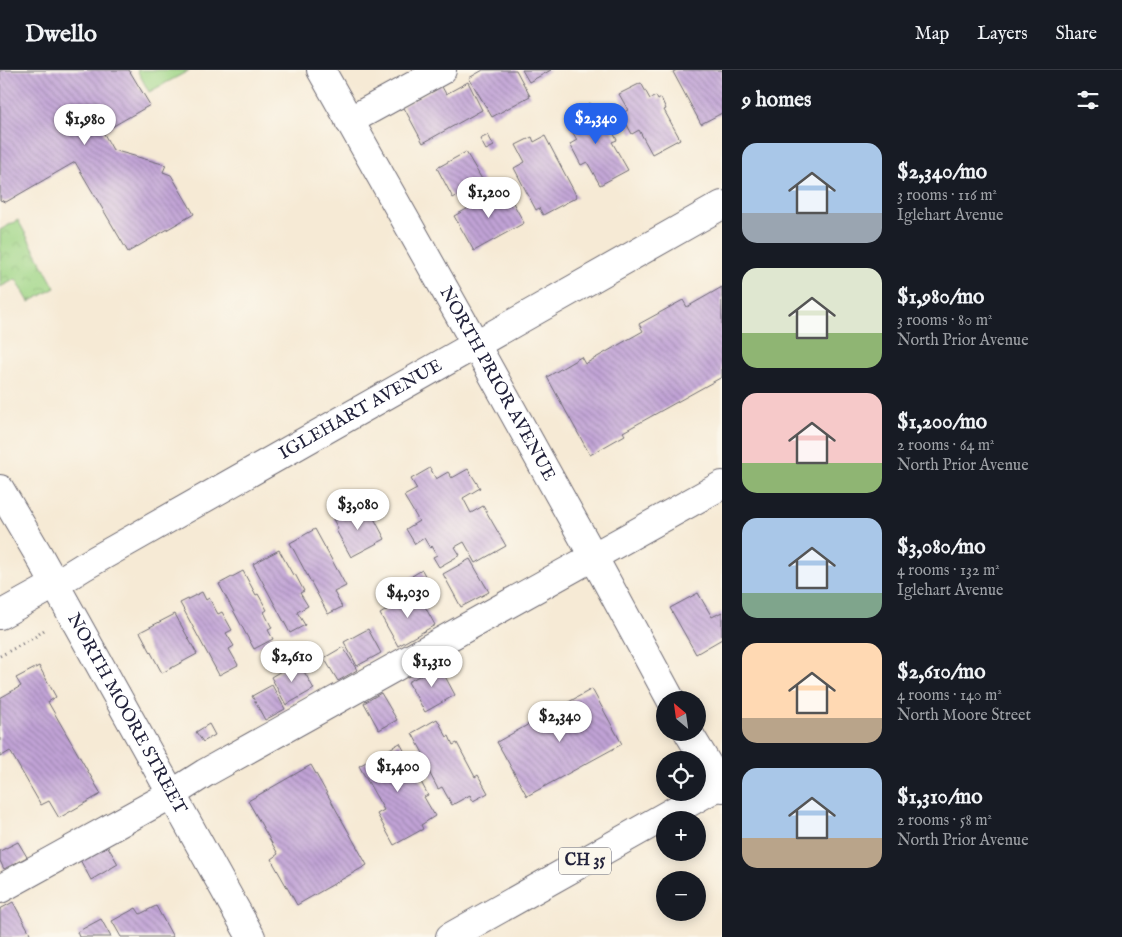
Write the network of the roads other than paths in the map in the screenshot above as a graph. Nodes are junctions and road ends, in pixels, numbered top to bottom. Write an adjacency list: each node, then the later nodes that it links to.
1 (321, 70): 3 (street, NORTH PRIOR AVENUE)
2 (442, 70): 3 (street)
3 (349, 121): 5 (street, NORTH PRIOR AVENUE)
4 (722, 205): 5 (street, IGLEHART AVENUE)
5 (476, 345): 8 (street, NORTH PRIOR AVENUE); 9 (street, IGLEHART AVENUE)
6 (722, 485): 8 (street)
7 (0, 490): 9 (street, NORTH MOORE STREET)
8 (593, 556): 11 (street, NORTH PRIOR AVENUE); 14 (street)
9 (54, 585): 10 (street, IGLEHART AVENUE); 14 (street, NORTH MOORE STREET)
10 (0, 615)
11 (666, 691)
12 (694, 741): 13 (street)
13 (721, 786): 17 (street, CH 35)
14 (172, 794): 15 (street); 16 (street, NORTH MOORE STREET)
15 (0, 889)
16 (251, 937)
17 (450, 937)

